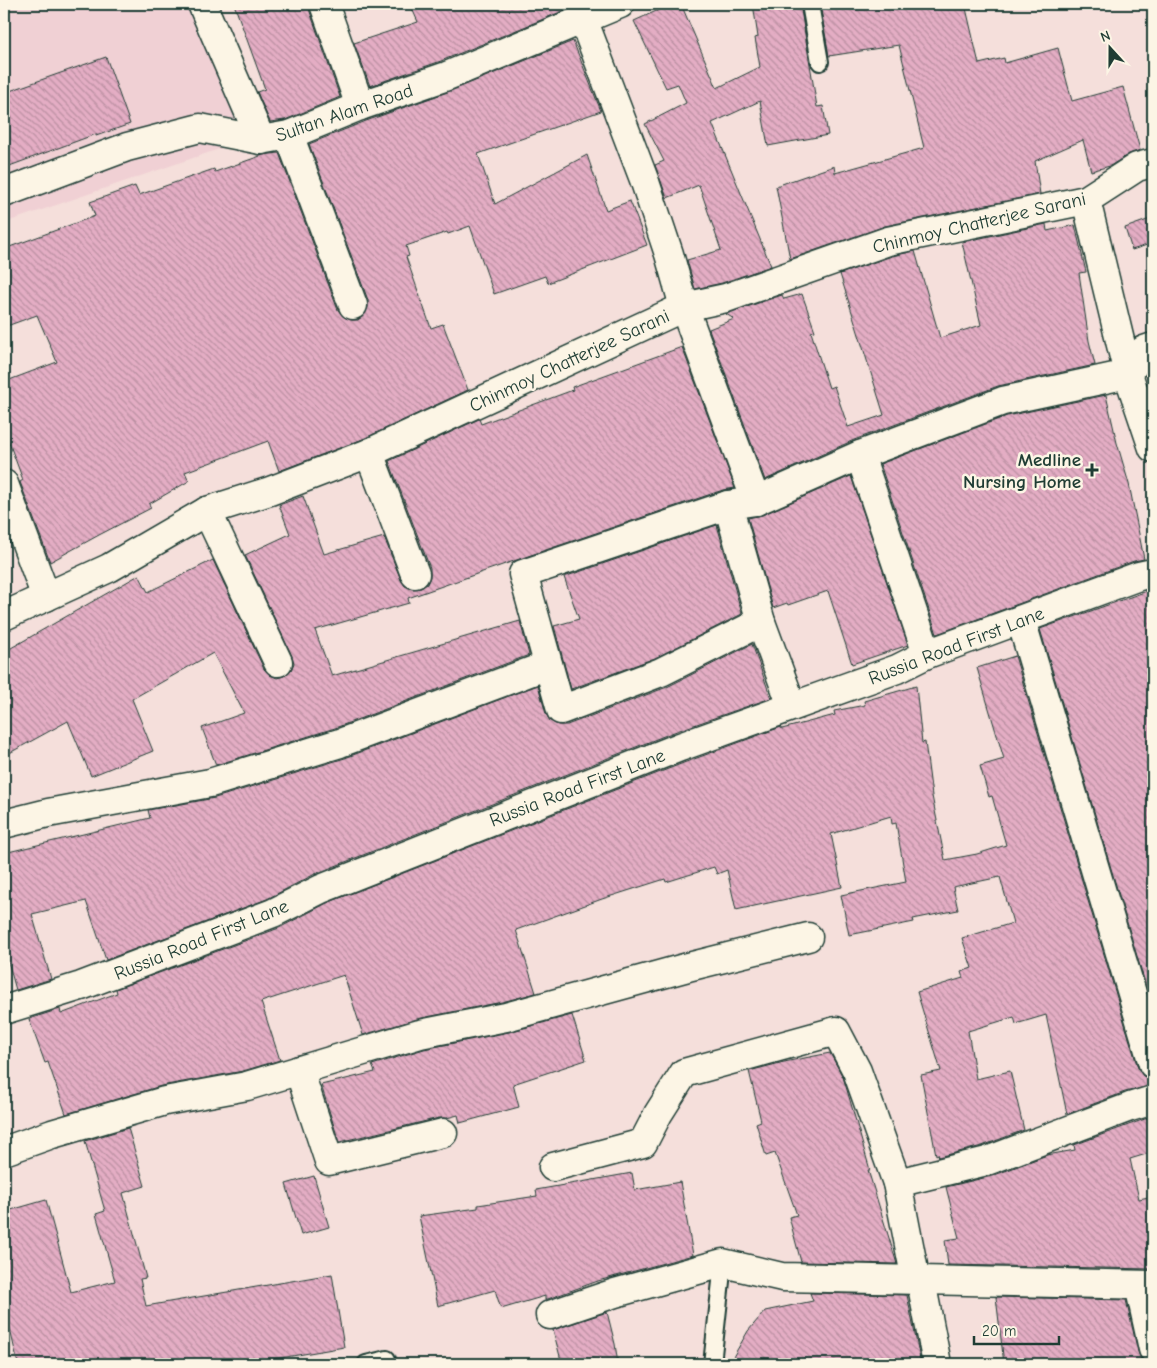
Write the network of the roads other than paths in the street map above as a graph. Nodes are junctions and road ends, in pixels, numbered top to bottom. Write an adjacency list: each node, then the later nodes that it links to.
1 (202, 4): 9 (street)
2 (324, 4): 7 (street)
3 (620, 4): 5 (street, Sultan Alam Road)
4 (810, 4): 6 (lane)
5 (583, 19): 7 (street, Sultan Alam Road); 14 (street)
6 (820, 62)
7 (360, 106): 8 (street, Sultan Alam Road)
8 (289, 135): 9 (street, Sultan Alam Road); 13 (street)
9 (261, 140): 11 (street, Sultan Alam Road)
10 (1153, 163): 12 (street, Chinmoy Chatterjee Sarani)
11 (4, 193)
12 (1086, 200): 14 (street, Chinmoy Chatterjee Sarani); 16 (street)
13 (353, 305)
14 (684, 307): 18 (street, Chinmoy Chatterjee Sarani); 21 (street)
15 (1153, 347): 16 (street)
16 (1128, 374): 17 (street); 19 (street)
17 (1153, 448)
18 (369, 453): 23 (street, Chinmoy Chatterjee Sarani); 25 (street)
19 (860, 455): 21 (street); 30 (street)
20 (4, 484): 26 (street)
21 (756, 501): 22 (street)
22 (728, 506): 29 (street); 32 (street)
23 (207, 511): 26 (street, Chinmoy Chatterjee Sarani); 31 (street)
24 (1153, 572): 28 (street, Russia Road First Lane)
25 (415, 574)
26 (46, 597): 27 (street, Chinmoy Chatterjee Sarani)
27 (4, 616)
28 (1021, 620): 30 (street, Russia Road First Lane); 37 (street)
29 (762, 622): 32 (street); 33 (street)
30 (927, 654): 33 (street, Russia Road First Lane)
31 (278, 662)
32 (548, 665): 34 (street)
33 (792, 706): 36 (street, Russia Road First Lane)
34 (4, 824)
35 (808, 936): 38 (street)
36 (4, 1010)
37 (1153, 1064)
38 (299, 1070): 40 (street); 41 (street)
39 (1153, 1100): 43 (street)
40 (443, 1133)
41 (4, 1152)
42 (553, 1167): 43 (street)
43 (897, 1183): 45 (street)
44 (723, 1263): 45 (street); 47 (street); 51 (lane)
45 (919, 1281): 46 (street); 52 (street)
46 (1146, 1285): 48 (street)
47 (550, 1315)
48 (1153, 1349)
49 (387, 1359): 50 (lane)
50 (366, 1364)
51 (712, 1364)
52 (937, 1364)

